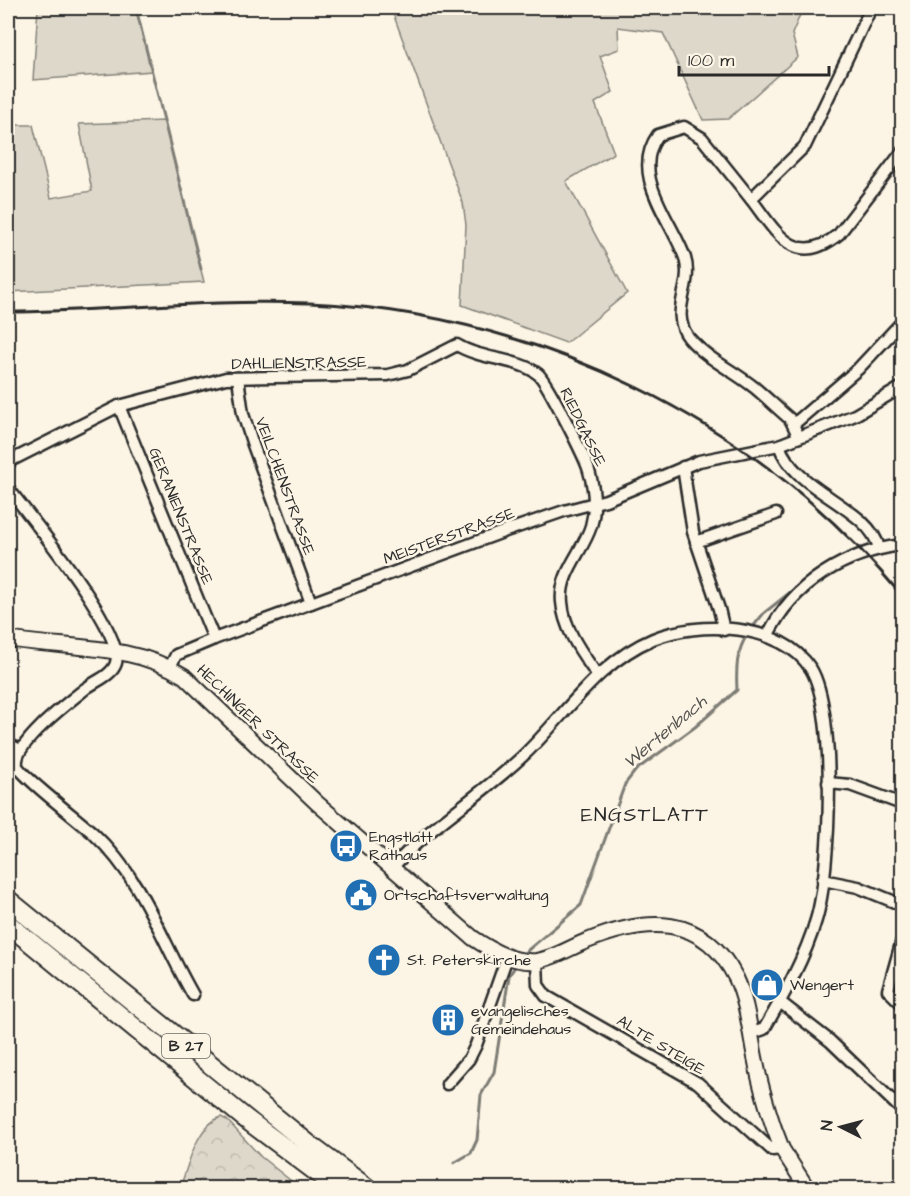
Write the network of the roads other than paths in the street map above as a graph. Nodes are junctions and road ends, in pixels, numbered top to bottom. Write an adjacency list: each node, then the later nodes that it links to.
1 (872, 8): 3 (street)
2 (903, 152): 3 (street)
3 (751, 199): 9 (street)
4 (903, 322): 9 (street)
5 (457, 345): 6 (street, DAHLIENSTRASSE); 15 (street, RIEDGASSE)
6 (238, 378): 8 (street, DAHLIENSTRASSE); 20 (street, VEILCHENSTRASSE)
7 (903, 387): 10 (street, MEISTERSTRASSE)
8 (119, 406): 12 (street, DAHLIENSTRASSE); 24 (street, GERANIENSTRASSE)
9 (794, 424): 10 (street)
10 (799, 437): 11 (street, MEISTERSTRASSE)
11 (779, 445): 13 (street, MEISTERSTRASSE); 19 (street)
12 (8, 462)
13 (683, 467): 15 (street, MEISTERSTRASSE); 17 (street)
14 (8, 488): 25 (street)
15 (593, 504): 20 (street, MEISTERSTRASSE); 27 (street, RIEDGASSE)
16 (776, 514): 17 (street)
17 (696, 542): 21 (street)
18 (903, 545): 19 (street)
19 (879, 548): 22 (street)
20 (311, 603): 24 (street, MEISTERSTRASSE)
21 (724, 630): 22 (street); 27 (street)
22 (763, 634): 30 (street)
23 (8, 639): 25 (street, HECHINGER STRASSE)
24 (214, 639): 26 (street, MEISTERSTRASSE)
25 (117, 652): 26 (street, HECHINGER STRASSE); 29 (street)
26 (170, 667): 32 (street, HECHINGER STRASSE)
27 (597, 675): 32 (street)
28 (8, 744): 29 (street)
29 (21, 750): 40 (street)
30 (828, 783): 31 (street); 33 (street)
31 (903, 804)
32 (392, 868): 38 (street, HECHINGER STRASSE)
33 (823, 880): 35 (street); 41 (street)
34 (8, 900): 48 (highway, B 27)
35 (903, 905)
36 (8, 924): 47 (highway, B 27)
37 (903, 940): 42 (street)
38 (507, 957): 39 (street, HECHINGER STRASSE); 44 (street)
39 (532, 961): 43 (street); 46 (street, ALTE STEIGE)
40 (193, 996)
41 (780, 1002): 43 (street); 45 (street)
42 (903, 1004)
43 (750, 1034): 46 (street)
44 (447, 1084)
45 (903, 1110)
46 (782, 1149): 49 (street)
47 (338, 1188)
48 (367, 1188)
49 (807, 1188)

